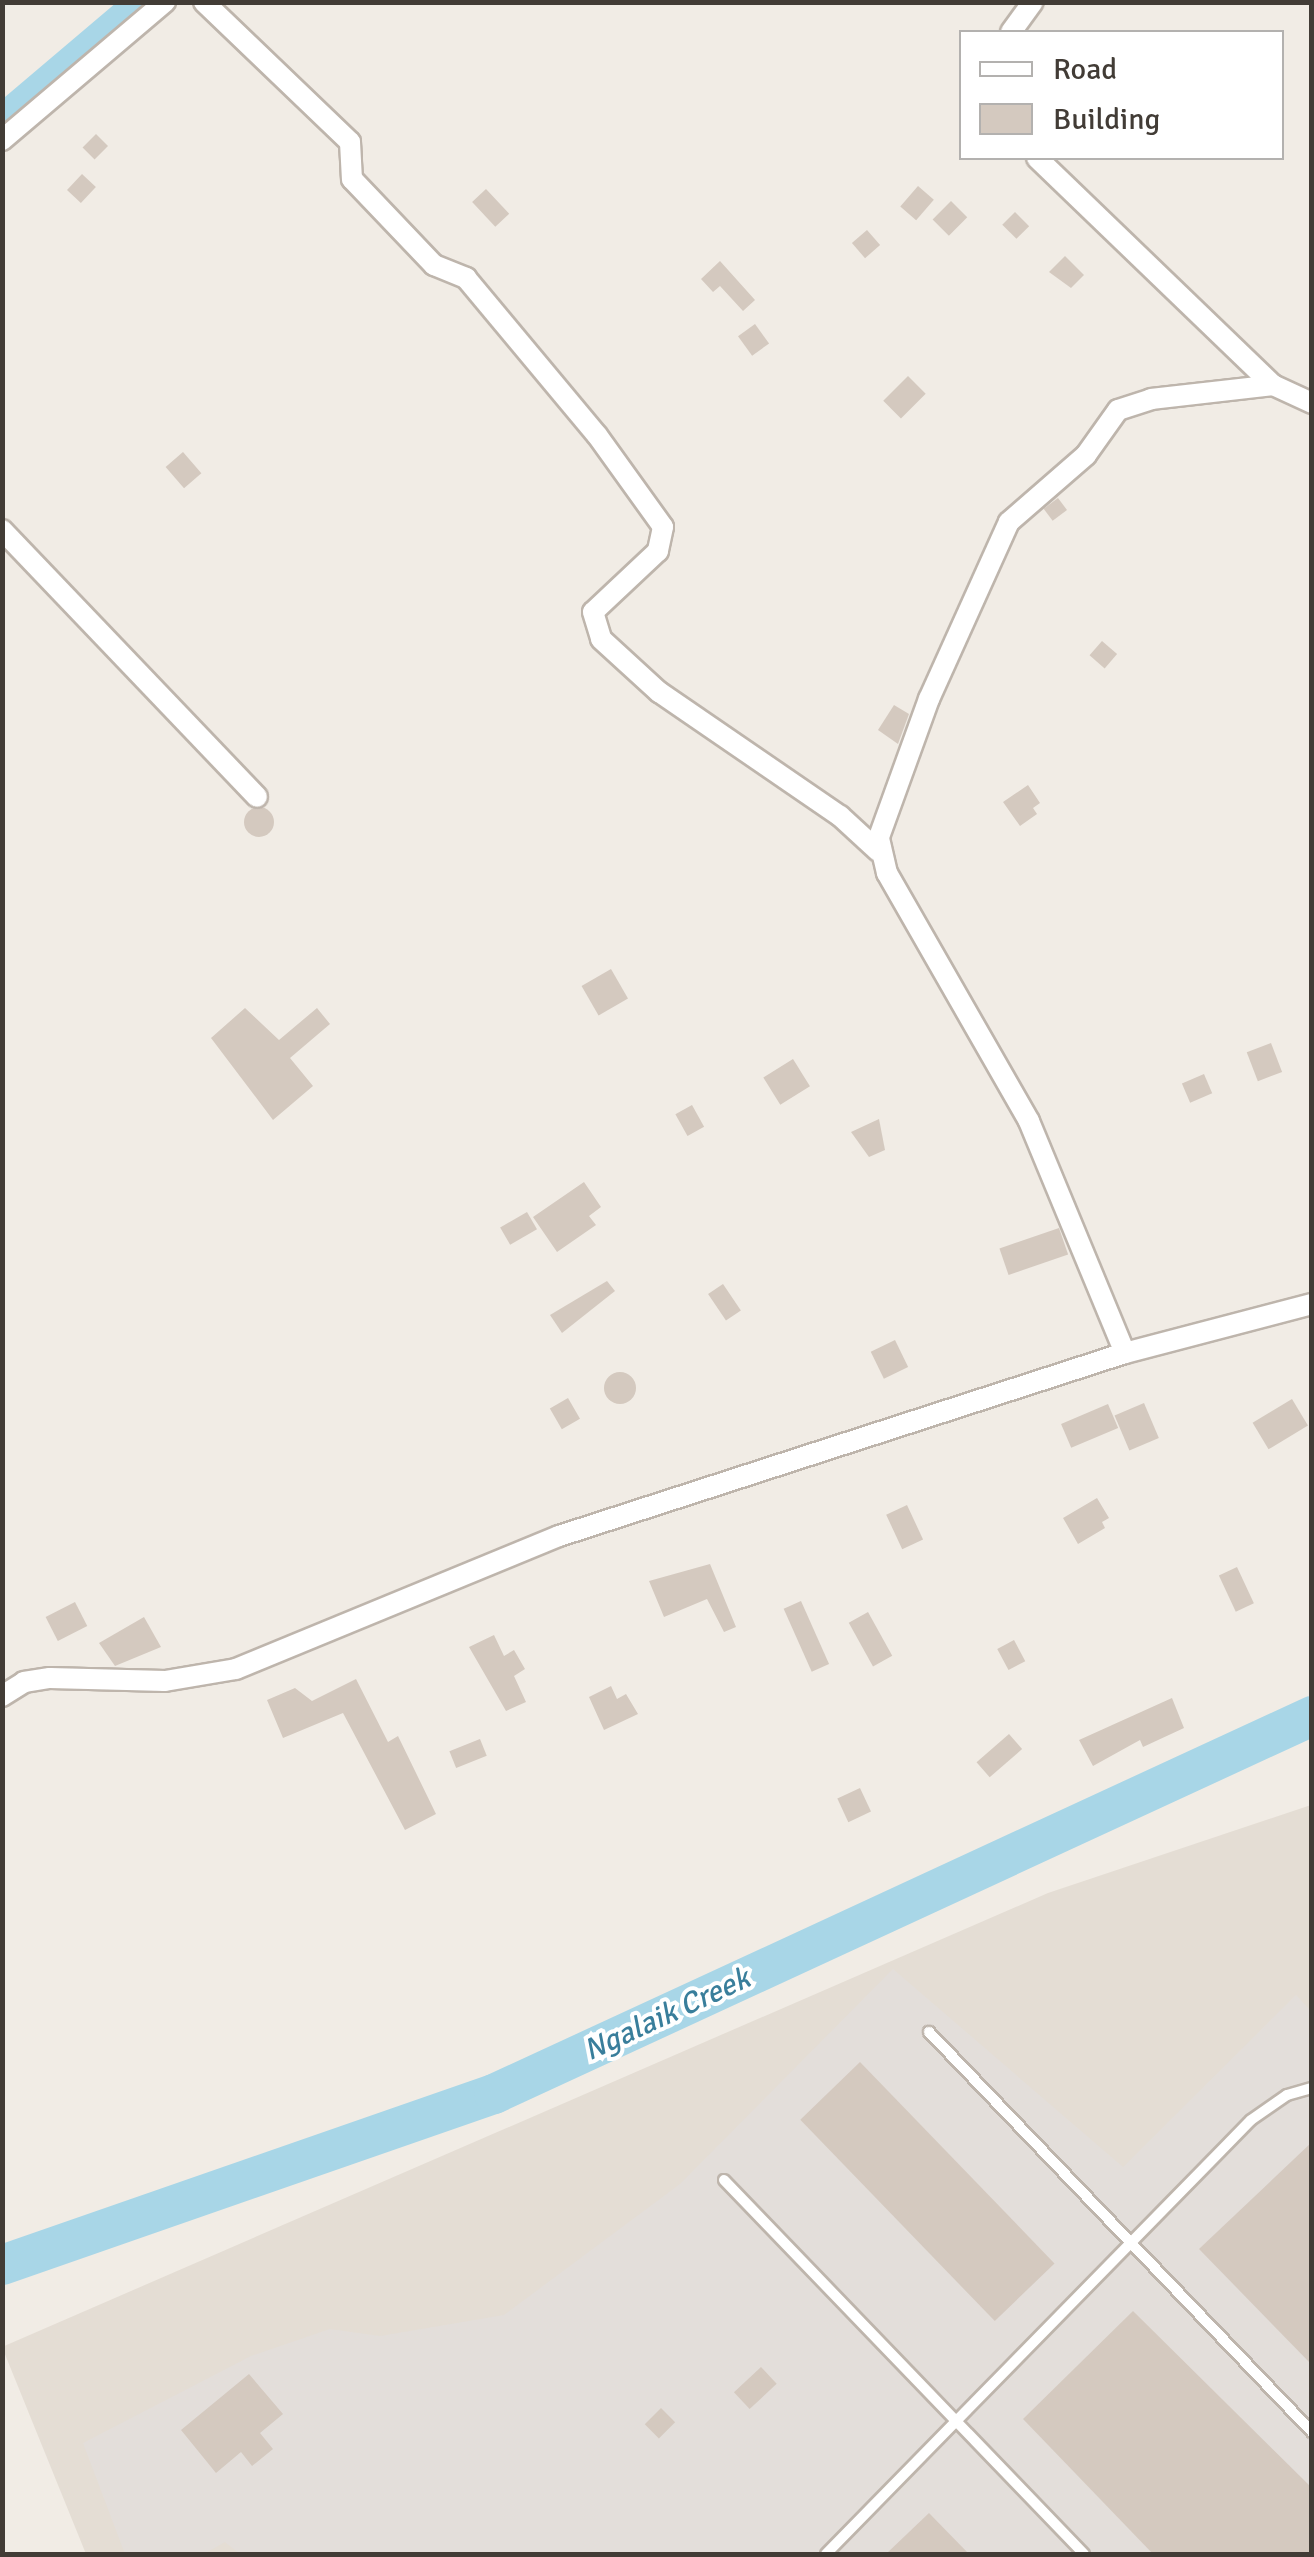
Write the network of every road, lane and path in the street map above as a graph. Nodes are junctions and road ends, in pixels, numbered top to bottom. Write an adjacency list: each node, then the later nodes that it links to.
1 (165, 2): 5 (street)
2 (204, 2): 11 (street)
3 (1033, 2): 4 (street)
4 (1012, 30)
5 (2, 140)
6 (1039, 160): 7 (street)
7 (1274, 385): 8 (street); 11 (street)
8 (1312, 403)
9 (2, 530): 10 (street)
10 (257, 797)
11 (878, 852): 13 (street)
12 (1309, 1311): 13 (street)
13 (1124, 1353): 14 (street)
14 (2, 1696)
15 (929, 2032): 18 (lane)
16 (1312, 2088): 18 (lane)
17 (724, 2180): 19 (lane)
18 (1135, 2240): 19 (lane); 20 (lane)
19 (957, 2422): 21 (lane); 22 (lane)
20 (1312, 2432)
21 (826, 2554)
22 (1084, 2554)

